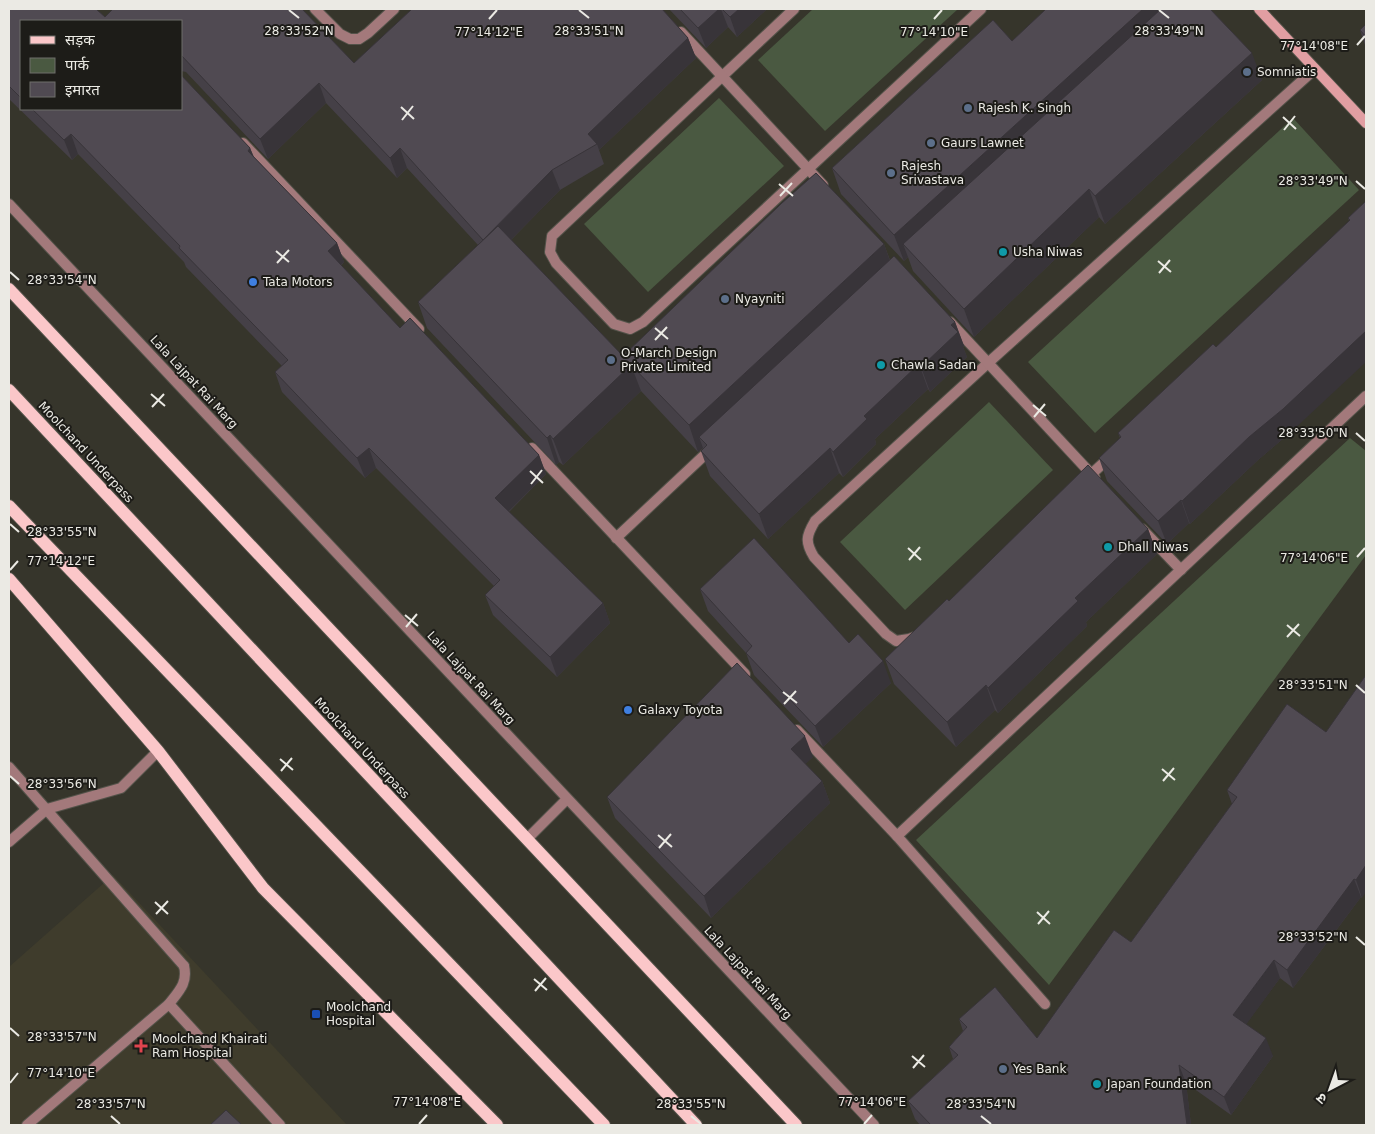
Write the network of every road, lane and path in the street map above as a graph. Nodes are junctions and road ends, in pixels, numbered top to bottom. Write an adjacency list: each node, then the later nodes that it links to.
1 (315, 9): 2 (street)
2 (394, 9)
3 (794, 9): 8 (street)
4 (981, 9): 11 (street)
5 (1259, 9): 7 (street)
6 (672, 22): 8 (street)
7 (1314, 69): 9 (street); 17 (street)
8 (722, 76): 11 (street); 11 (street)
9 (1366, 124)
10 (236, 134): 16 (street)
11 (808, 169): 12 (street)
12 (829, 191)
13 (9, 204): 36 (street, Lala Lajpat Rai Marg)
14 (9, 289): 39 (main road)
15 (942, 313): 17 (street)
16 (426, 336)
17 (988, 363): 23 (street); 31 (street)
18 (9, 390): 47 (main road, Moolchand Underpass)
19 (1366, 396): 29 (street)
20 (528, 444): 28 (street)
21 (716, 444): 28 (street)
22 (1120, 447): 23 (street)
23 (1091, 475): 24 (street); 25 (street)
24 (1077, 488)
25 (1104, 488)
26 (9, 506): 46 (main road)
27 (1136, 522): 29 (street)
28 (616, 538): 32 (street)
29 (1180, 570): 38 (street)
30 (9, 579): 34 (main road)
31 (928, 627)
32 (753, 683)
33 (787, 719): 38 (street)
34 (158, 751): 37 (street); 45 (main road)
35 (9, 766): 37 (street)
36 (567, 798): 39 (street); 49 (street, Lala Lajpat Rai Marg)
37 (47, 809): 40 (street); 41 (street)
38 (897, 836): 42 (street)
39 (527, 839): 48 (main road)
40 (9, 842)
41 (169, 1004): 43 (street); 44 (street)
42 (1045, 1004)
43 (27, 1125)
44 (280, 1125)
45 (498, 1125)
46 (604, 1125)
47 (696, 1125)
48 (796, 1125)
49 (874, 1125)

